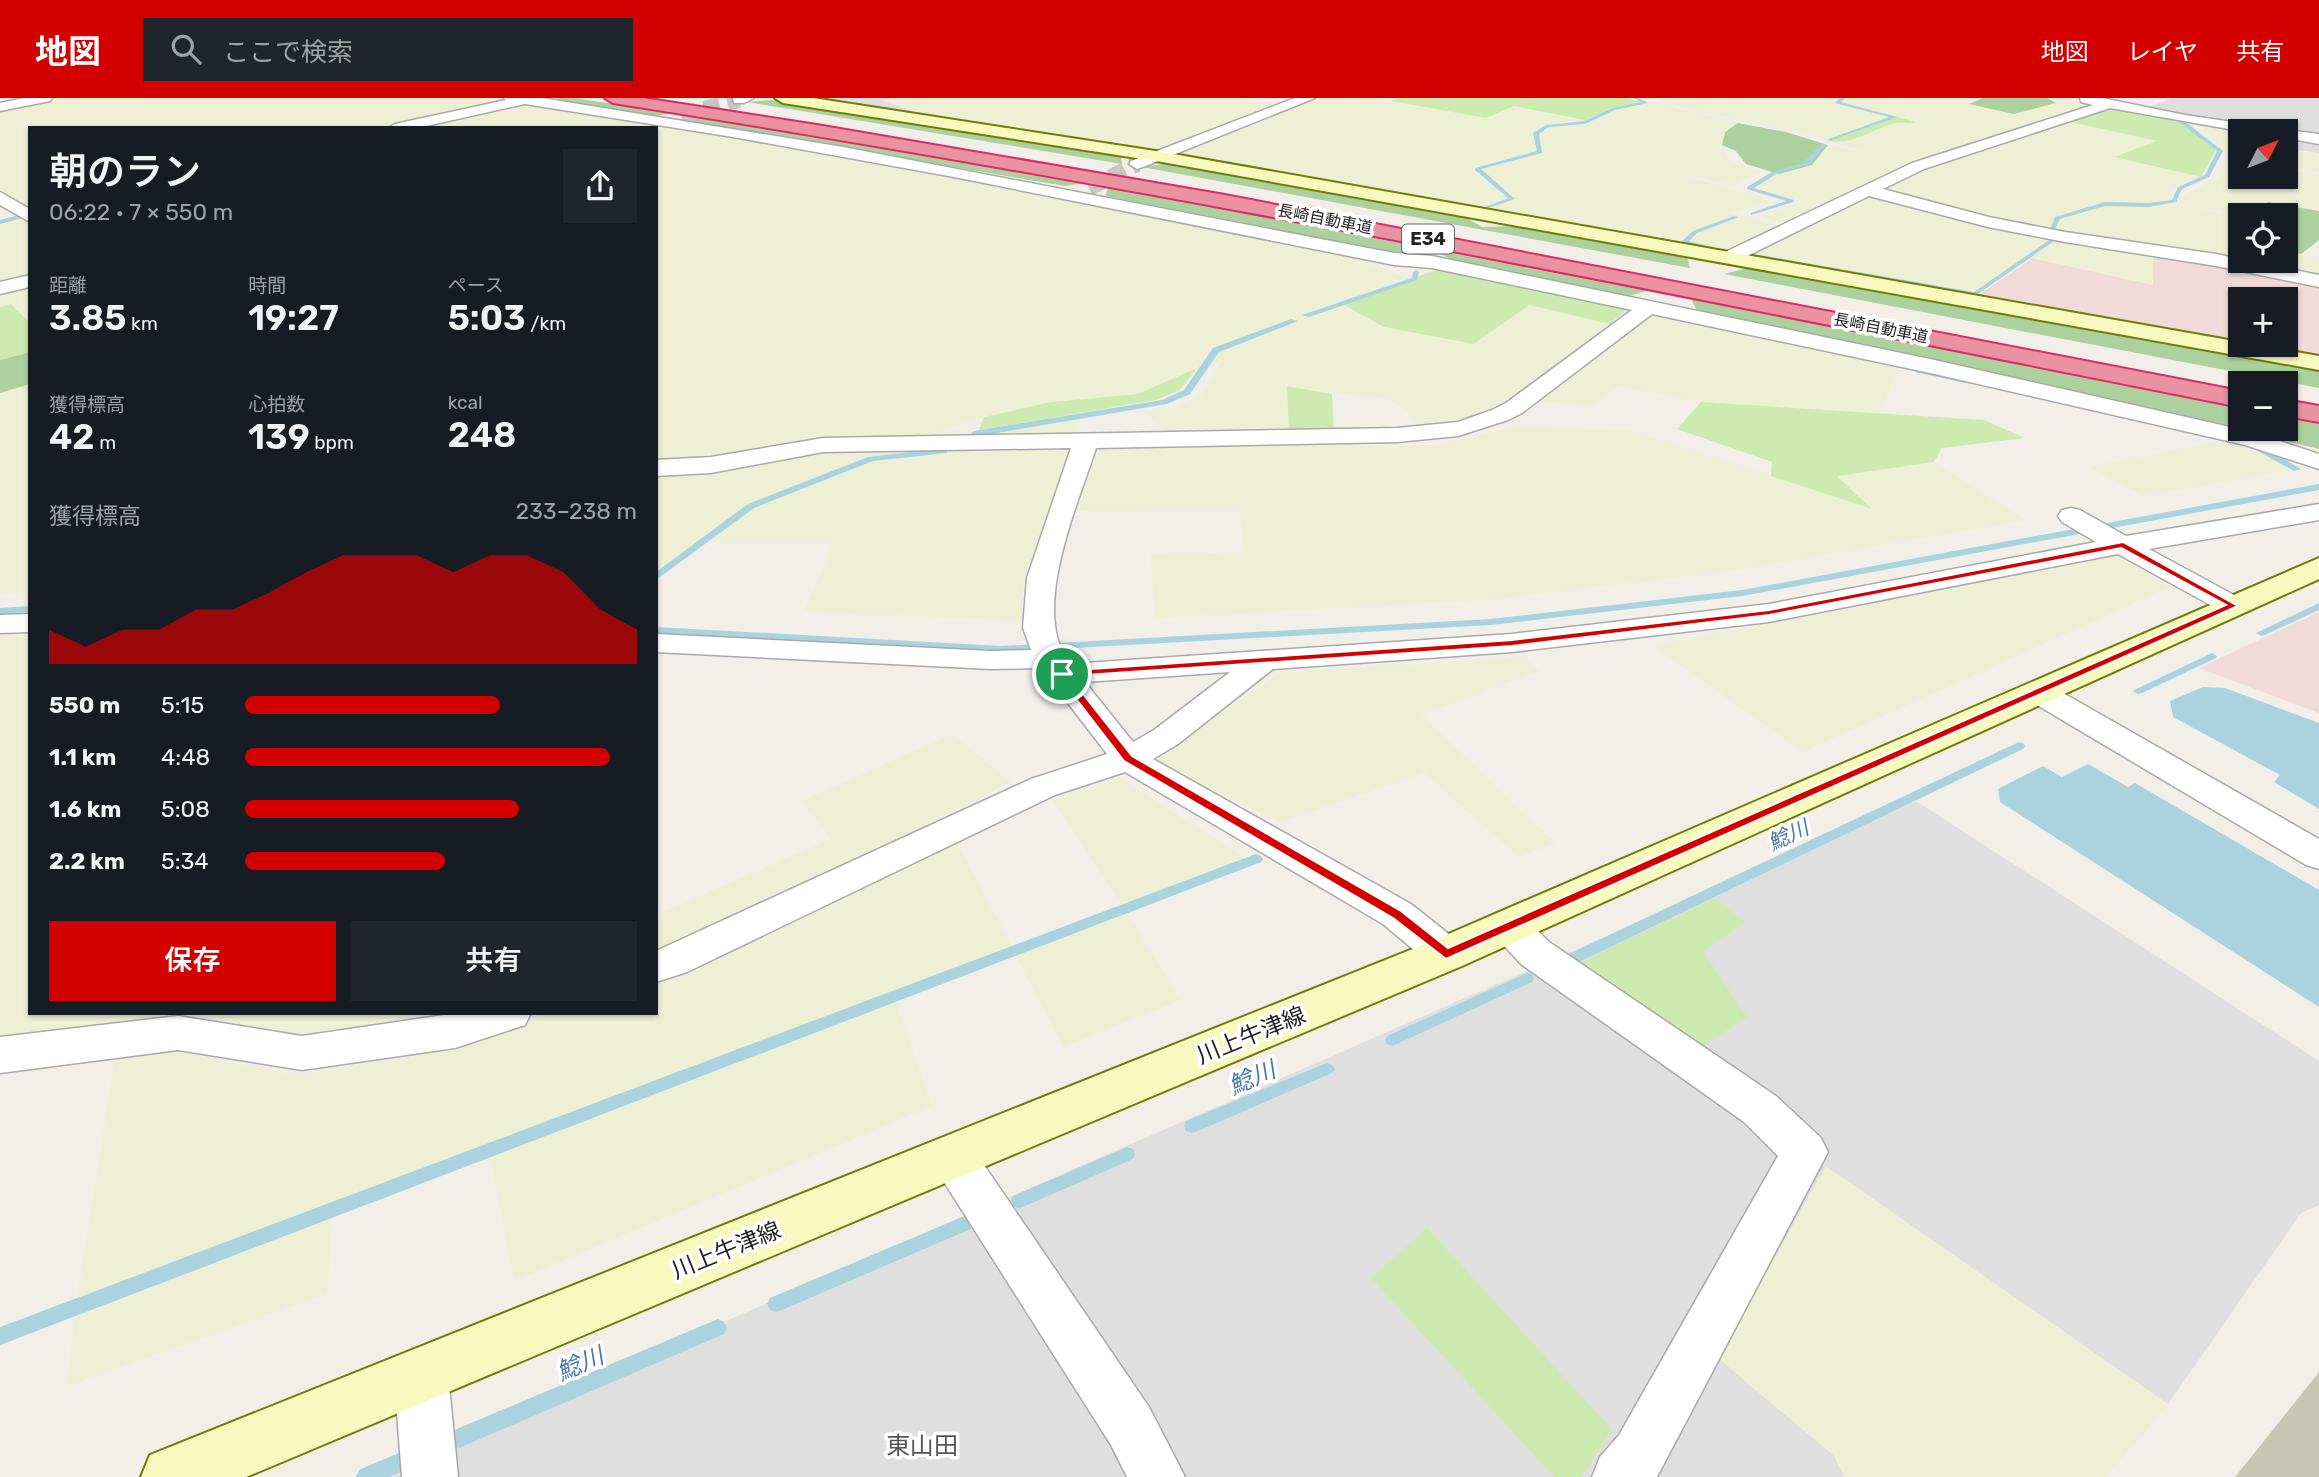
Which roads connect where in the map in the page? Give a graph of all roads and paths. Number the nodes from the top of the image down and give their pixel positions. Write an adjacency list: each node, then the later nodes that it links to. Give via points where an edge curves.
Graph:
1 (45, 98): 10 (street)
2 (613, 98): 32 (highway, 長崎自動車道 / E34, via 944,150 1292,212)
3 (783, 98): 18 (street)
4 (1308, 98): 18 (street)
5 (2083, 98): 8 (street)
6 (524, 99): 12 (street); 14 (street)
7 (2176, 103): 11 (street)
8 (2109, 104): 11 (street); 20 (street, via 1918,166)
9 (679, 106): 12 (street); 29 (highway, 長崎自動車道 / E34, via 813,118 1233,190)
10 (0, 107)
11 (2152, 112): 13 (street)
12 (663, 120): 15 (street); 27 (street, via 1083,191 1394,259 1432,262)
13 (2228, 125)
14 (404, 126)
15 (640, 126)
16 (2298, 136): 17 (street)
17 (2319, 139)
18 (1162, 157): 19 (street); 23 (street)
19 (1138, 164)
20 (1865, 190): 23 (street); 25 (street, via 1988,222)
21 (0, 197): 22 (street)
22 (28, 214)
23 (1728, 258): 28 (street)
24 (28, 281): 26 (street)
25 (2319, 281)
26 (0, 288)
27 (1649, 307): 35 (street, via 1514,408 1471,428 1397,435); 36 (street, via 2252,439)
28 (2319, 363)
29 (2228, 379)
30 (2298, 392): 31 (highway)
31 (2319, 396)
32 (2228, 397)
33 (2298, 410): 34 (highway)
34 (2319, 414)
35 (1086, 440): 37 (street, via 823,445 711,465); 46 (street, via 1041,578)
36 (2319, 462)
37 (658, 468)
38 (2319, 512): 40 (street)
39 (2071, 516): 40 (street)
40 (2123, 545): 42 (street); 47 (street, via 1769,612 1512,643)
41 (2319, 567): 42 (street, 川上牛津線)
42 (2233, 606): 48 (street, 川上牛津線)
43 (28, 622): 44 (street)
44 (0, 624)
45 (658, 643): 46 (street, via 991,660)
46 (1050, 654): 47 (street); 49 (street)
47 (1265, 660): 49 (street, via 1166,737)
48 (2038, 692): 50 (street); 51 (street, 川上牛津線)
49 (1128, 759): 52 (street, via 1397,914); 53 (street, via 1044,787)
50 (2319, 856)
51 (1509, 926): 52 (street, 川上牛津線); 61 (street, via 1535,953 1760,1109 1805,1152 1639,1455)
52 (1446, 954): 56 (street, 川上牛津線)
53 (658, 966)
54 (504, 1015): 55 (street, via 455,1031 303,1053 178,1033)
55 (0, 1055)
56 (953, 1157): 57 (street, 川上牛津線); 60 (street, via 1130,1426)
57 (421, 1375): 58 (street, 川上牛津線); 59 (street)
58 (172, 1477)
59 (430, 1477)
60 (1157, 1477)
61 (1620, 1477)

